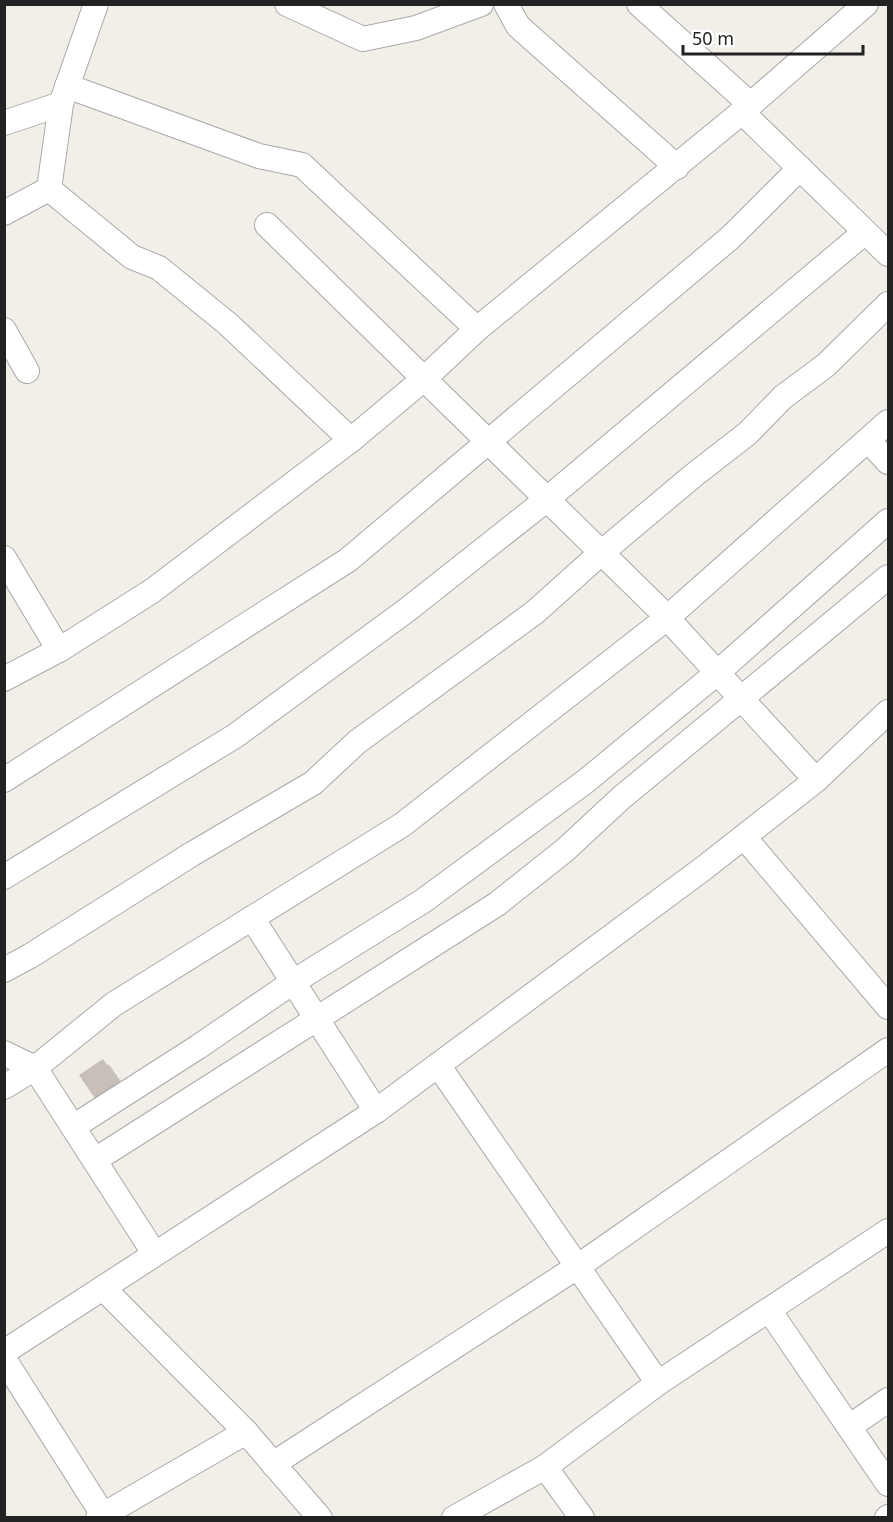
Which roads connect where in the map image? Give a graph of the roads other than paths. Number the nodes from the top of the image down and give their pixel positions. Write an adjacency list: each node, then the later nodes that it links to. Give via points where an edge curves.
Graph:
1 (96, 4): 7 (street)
2 (286, 4): 3 (street, via 363,39 416,28)
3 (481, 4)
4 (506, 4): 10 (street, via 518,26)
5 (639, 4): 8 (street)
6 (866, 4): 8 (street)
7 (64, 95): 9 (street); 12 (street); 18 (street, via 259,156 302,165)
8 (746, 109): 10 (street); 11 (street)
9 (4, 123)
10 (677, 167): 18 (street)
11 (800, 168): 15 (street); 25 (street, via 732,237)
12 (49, 189): 13 (street); 23 (street, via 132,257 159,268 228,324)
13 (4, 213)
14 (267, 225): 21 (street)
15 (865, 232): 16 (street); 27 (street)
16 (888, 254)
17 (888, 304): 29 (street, via 748,433)
18 (477, 329): 21 (street)
19 (4, 330): 20 (street)
20 (27, 371)
21 (425, 378): 23 (street); 25 (street)
22 (888, 422): 24 (street)
23 (351, 440): 33 (street, via 152,591)
24 (868, 440): 26 (street); 32 (street)
25 (488, 442): 27 (street); 38 (street, via 348,560)
26 (888, 462)
27 (546, 500): 29 (street); 41 (street, via 407,610 236,736)
28 (888, 521): 34 (street)
29 (601, 553): 32 (street); 43 (street, via 534,613 357,742 313,783)
30 (4, 558): 33 (street)
31 (888, 577): 36 (street)
32 (667, 618): 34 (street); 42 (street, via 402,825)
33 (59, 650): 35 (street)
34 (717, 673): 36 (street); 44 (street, via 586,781 423,901)
35 (4, 679)
36 (741, 700): 39 (street); 46 (street, via 497,904)
37 (888, 712): 39 (street)
38 (4, 780)
39 (816, 780): 40 (street)
40 (744, 837): 45 (street); 49 (street)
41 (4, 877)
42 (252, 918): 44 (street); 50 (street, via 114,1004)
43 (4, 970)
44 (293, 982): 46 (street); 53 (street)
45 (888, 1007)
46 (316, 1019): 52 (street); 54 (street)
47 (888, 1050): 57 (street)
48 (4, 1053): 50 (street)
49 (438, 1065): 52 (street); 57 (street)
50 (35, 1068): 51 (street); 53 (street)
51 (4, 1088)
52 (376, 1111): 56 (street)
53 (73, 1127): 54 (street)
54 (95, 1160): 56 (street)
55 (888, 1231): 59 (street)
56 (154, 1253): 58 (street)
57 (578, 1267): 62 (street); 66 (street)
58 (103, 1288): 60 (street); 65 (street)
59 (769, 1310): 62 (street); 64 (street)
60 (4, 1352)
61 (4, 1359): 69 (street)
62 (658, 1383): 67 (street)
63 (888, 1400): 64 (street)
64 (849, 1427): 68 (street)
65 (246, 1432): 66 (street); 69 (street)
66 (273, 1464): 70 (street)
67 (545, 1467): 71 (street); 72 (street)
68 (888, 1484)
69 (102, 1516)
70 (320, 1518)
71 (454, 1518)
72 (582, 1518)

